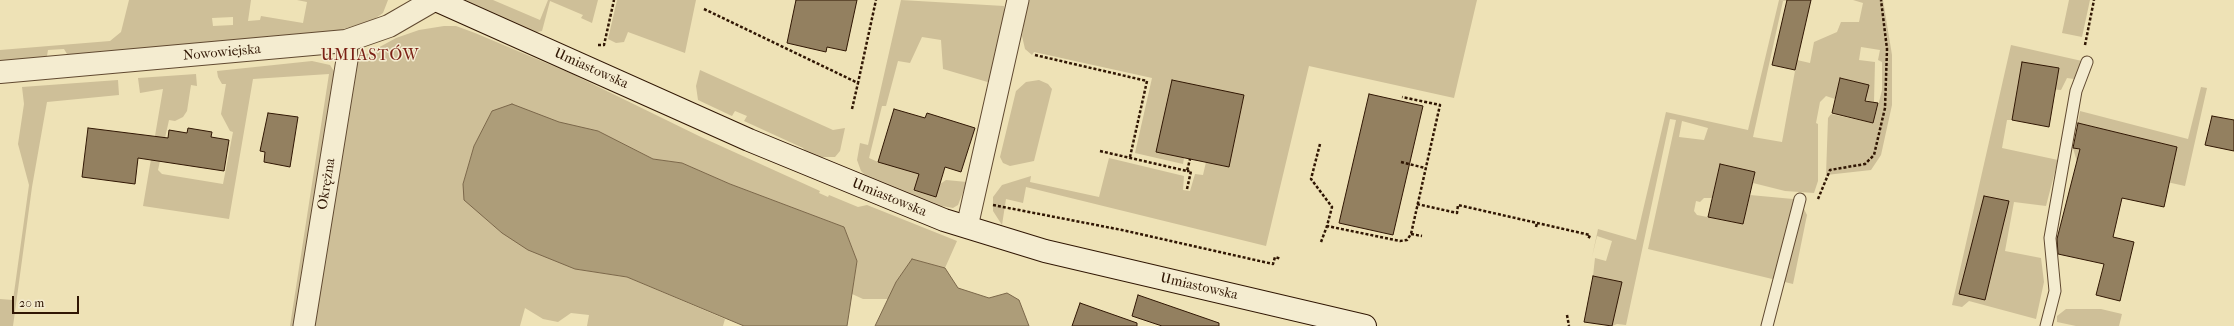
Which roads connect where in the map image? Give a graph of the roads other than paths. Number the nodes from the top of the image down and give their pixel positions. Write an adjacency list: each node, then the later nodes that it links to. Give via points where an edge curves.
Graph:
1 (435, 0): 3 (main road, Nowowiejska, via 389,26); 7 (main road, Umiastowska, via 749,140 944,220)
2 (1018, 0): 7 (street)
3 (346, 41): 5 (main road, Nowowiejska); 8 (street, Okrężna, via 347,60)
4 (2086, 62): 11 (lane, via 2076,91 2050,238 2055,291)
5 (0, 72)
6 (1800, 199): 10 (lane)
7 (967, 227): 9 (main road, Umiastowska, via 1045,251)
8 (304, 326)
9 (1365, 326)
10 (1767, 326)
11 (2046, 326)

